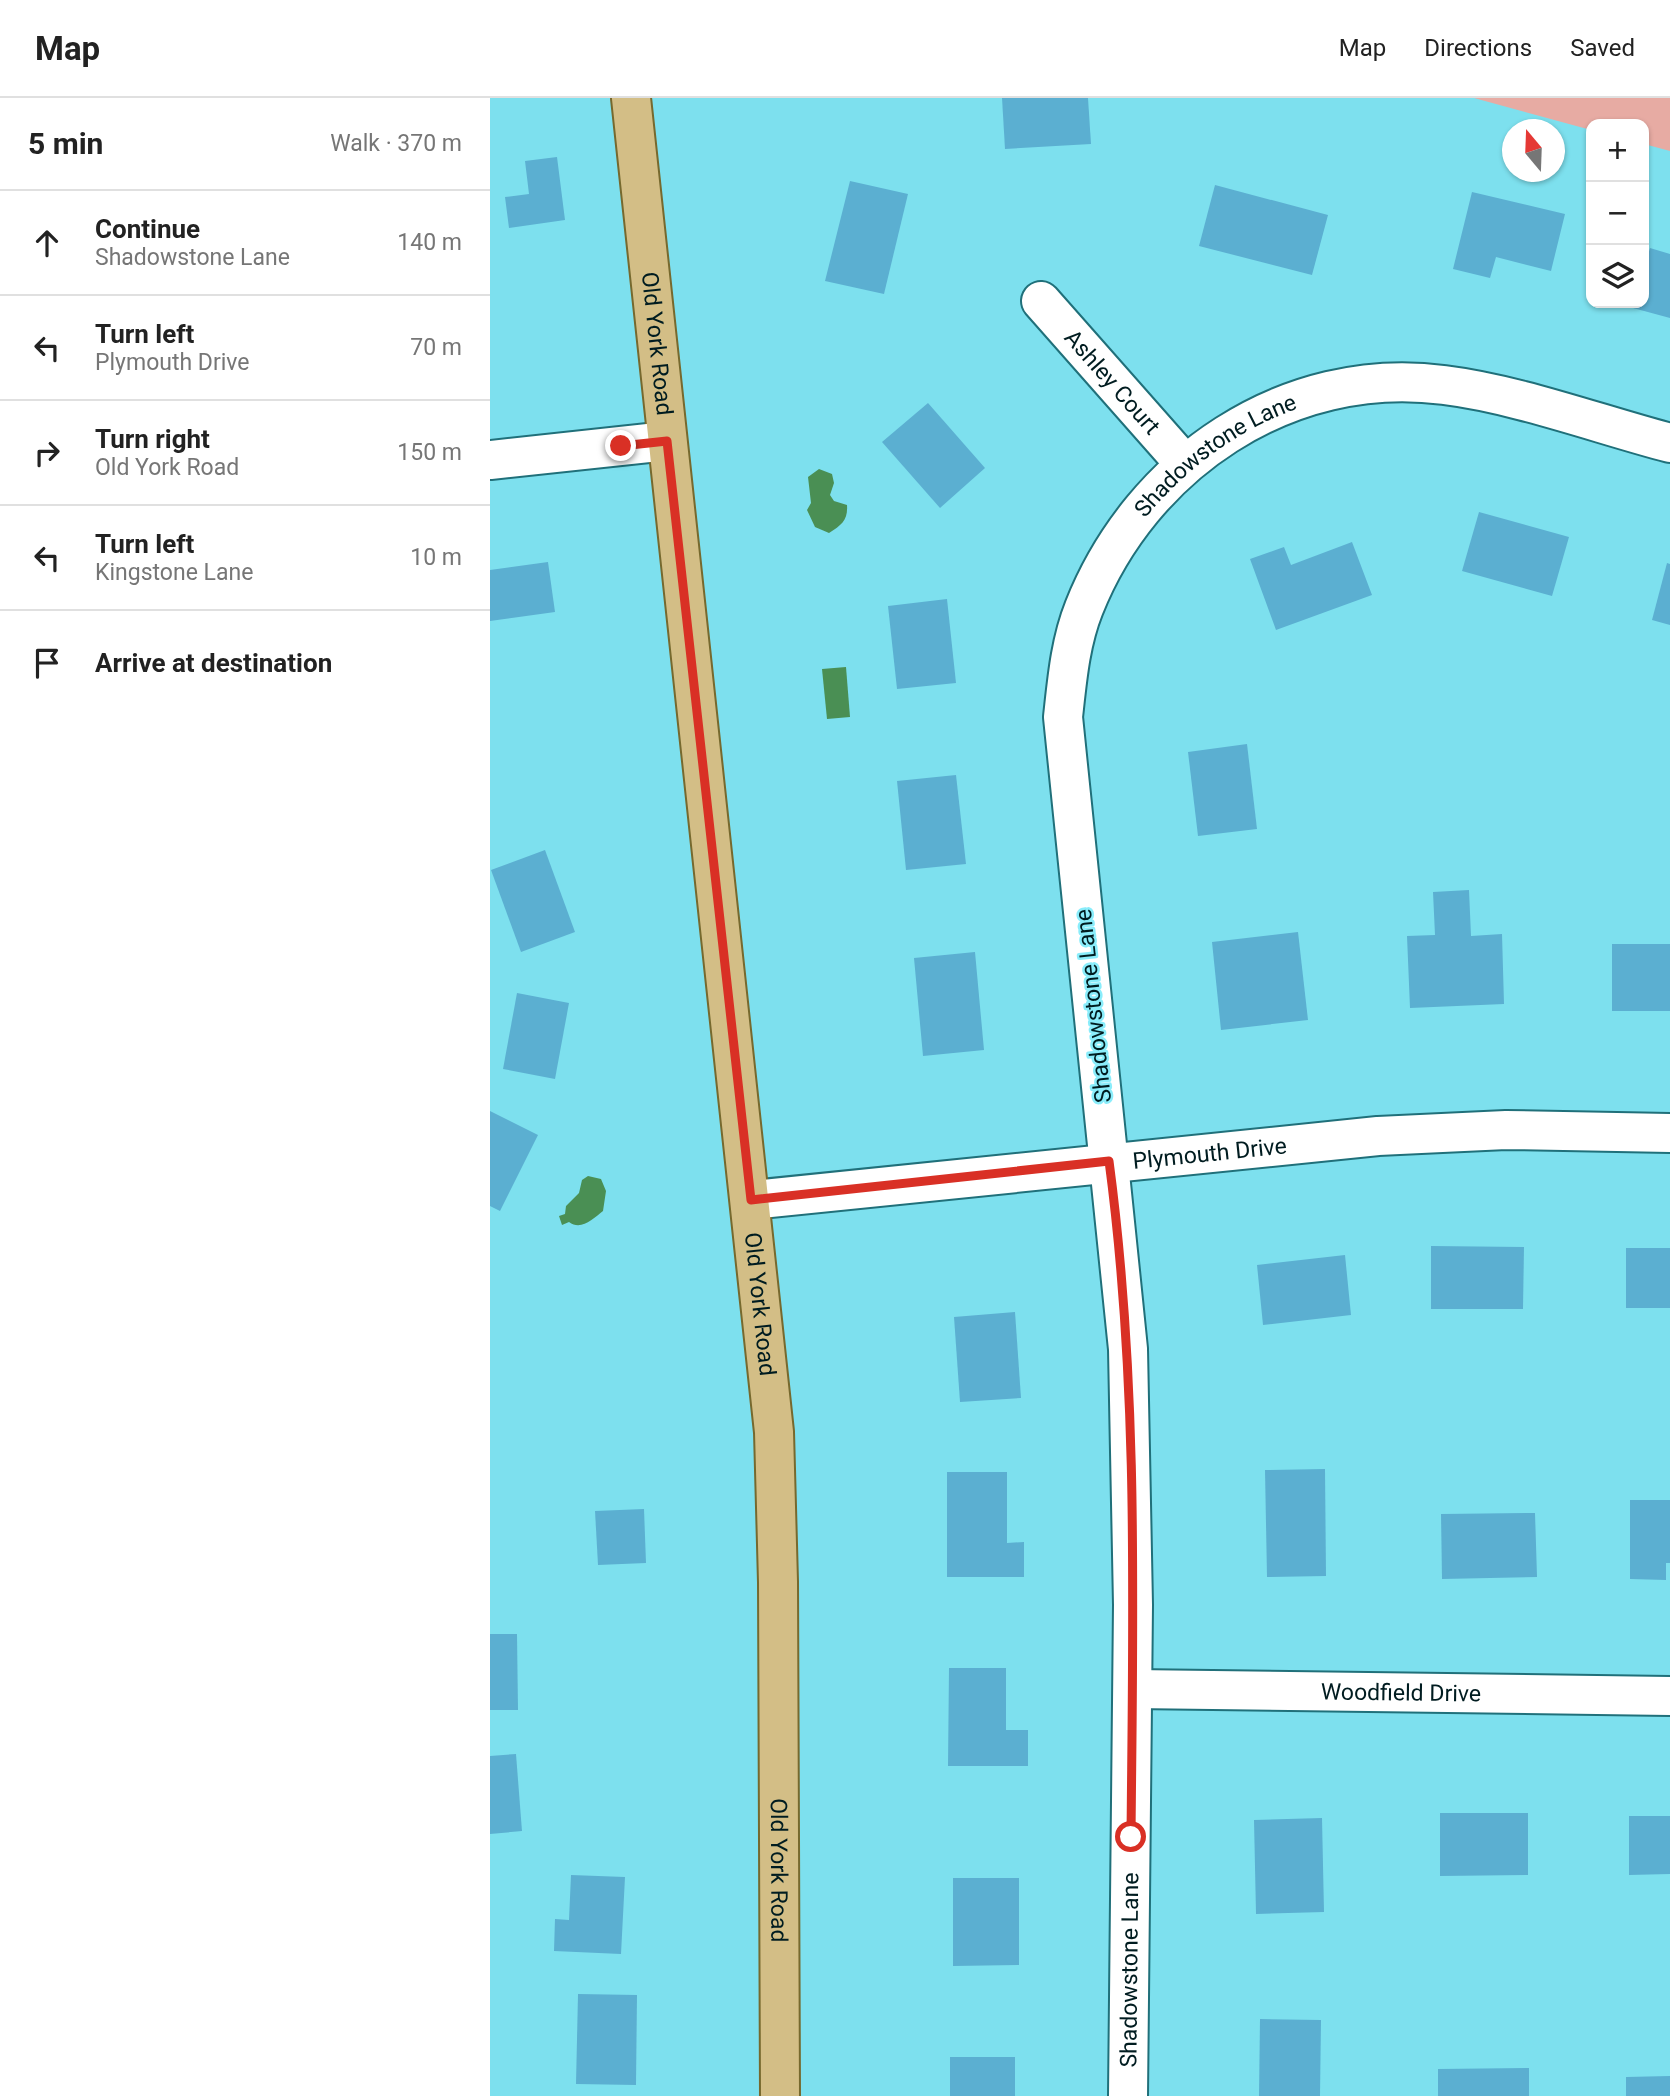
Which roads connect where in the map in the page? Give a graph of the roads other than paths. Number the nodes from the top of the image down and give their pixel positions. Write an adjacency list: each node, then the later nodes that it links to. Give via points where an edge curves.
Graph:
1 (631, 98): 3 (main road, Old York Road)
2 (1041, 301): 6 (street, Ashley Court)
3 (667, 441): 5 (street); 9 (main road, Old York Road)
4 (1670, 443): 6 (street, Shadowstone Lane, via 1444,384 1359,384 1270,410)
5 (490, 460)
6 (1184, 463): 8 (street, Shadowstone Lane, via 1113,549 1083,609 1070,658 1063,717)
7 (1670, 1133): 8 (street, Plymouth Drive, via 1506,1130 1378,1136)
8 (1109, 1161): 9 (street, Plymouth Drive); 10 (street, Shadowstone Lane, via 1128,1349)
9 (751, 1200): 12 (main road, Old York Road, via 774,1446)
10 (1133, 1689): 11 (street, Woodfield Drive); 13 (street, Shadowstone Lane)
11 (1670, 1696)
12 (780, 2096)
13 (1128, 2096)

